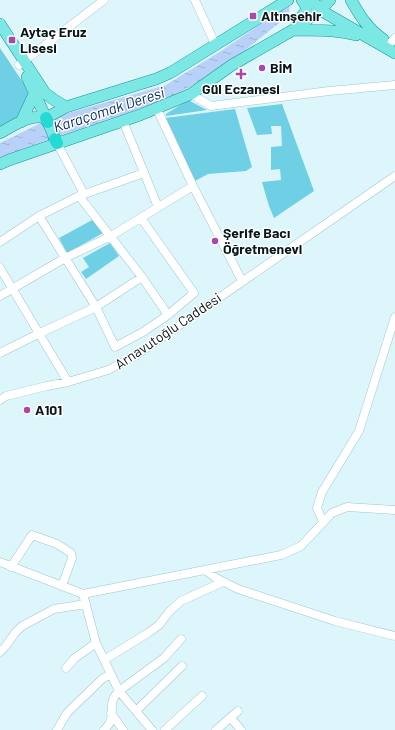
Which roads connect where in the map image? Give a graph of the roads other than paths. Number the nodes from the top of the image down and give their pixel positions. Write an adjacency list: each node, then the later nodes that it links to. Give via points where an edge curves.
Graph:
1 (104, 0): 17 (street)
2 (195, 0): 16 (street)
3 (288, 0): 16 (main road)
4 (302, 0): 14 (main road, via 306,8 304,15)
5 (312, 0): 9 (main road)
6 (330, 0): 9 (main road)
7 (351, 0): 8 (main road)
8 (357, 5): 15 (main road, via 362,19 374,32)
9 (320, 10): 11 (main road); 13 (main road)
10 (0, 24): 17 (main road)
11 (293, 30): 13 (main road, via 343,31); 14 (main road)
12 (0, 37): 17 (main road)
13 (370, 38): 15 (main road)
14 (268, 44): 20 (main road)
15 (394, 45)
16 (216, 46): 21 (main road, via 156,79)
17 (22, 63): 19 (main road); 21 (main road, via 45,93)
18 (395, 85): 20 (street, via 211,106)
19 (35, 92): 23 (main road); 25 (main road)
20 (191, 94): 22 (main road)
21 (66, 107): 23 (main road)
22 (157, 109): 24 (main road); 31 (street)
23 (47, 120): 25 (main road, via 40,116); 27 (main road)
24 (123, 120): 27 (main road); 29 (street)
25 (21, 122): 26 (main road)
26 (0, 133)
27 (56, 141): 28 (main road); 32 (street)
28 (0, 164)
29 (144, 173): 32 (street); 33 (street)
30 (395, 176): 41 (street, Arnavutoğlu Caddesi)
31 (194, 186): 33 (street); 41 (street)
32 (81, 195): 34 (street); 36 (street)
33 (158, 207): 35 (street)
34 (39, 216): 37 (street); 38 (street)
35 (141, 218): 36 (street); 45 (street, via 194,293)
36 (111, 236): 38 (street); 40 (street)
37 (0, 242)
38 (65, 258): 42 (street); 44 (street)
39 (0, 268): 42 (street)
40 (142, 277): 44 (street); 45 (street)
41 (242, 281): 49 (street, Arnavutoğlu Caddesi, via 135,356 108,370)
42 (13, 289): 43 (street); 47 (street)
43 (0, 296)
44 (96, 307): 45 (street, via 115,346); 47 (street)
45 (168, 315)
46 (395, 317): 52 (street, via 359,431 322,492 317,508)
47 (40, 333): 48 (street); 49 (street)
48 (0, 354)
49 (68, 382): 50 (street, Arnavutoğlu Caddesi, via 28,390)
50 (0, 400)
51 (395, 510): 52 (street, via 347,507 332,513)
52 (323, 522): 55 (street, via 301,546 281,555)
53 (0, 562): 54 (street)
54 (11, 567): 57 (street); 57 (street, via 32,535 58,544 71,553 72,558)
55 (205, 570): 56 (street); 58 (street)
56 (223, 582): 60 (street, via 335,621); 64 (street, via 181,601 148,634)
57 (62, 586): 58 (street)
58 (83, 594): 59 (street)
59 (86, 604): 62 (street); 63 (street, via 54,609 22,626)
60 (395, 636)
61 (181, 639): 68 (street, via 164,658)
62 (96, 643): 64 (street); 66 (street)
63 (0, 652)
64 (104, 660): 67 (street)
65 (182, 666): 70 (street)
66 (66, 668)
67 (111, 674): 68 (street); 74 (street, via 102,679 67,713)
68 (119, 691): 70 (street); 72 (street, via 114,696)
69 (202, 696): 78 (street)
70 (136, 711): 77 (street)
71 (238, 711): 73 (street)
72 (111, 713): 75 (street, via 111,721); 76 (street)
73 (231, 718): 79 (street); 80 (street)
74 (57, 730)
75 (104, 730)
76 (123, 730)
77 (152, 730)
78 (165, 730)
79 (216, 730)
80 (241, 730)

